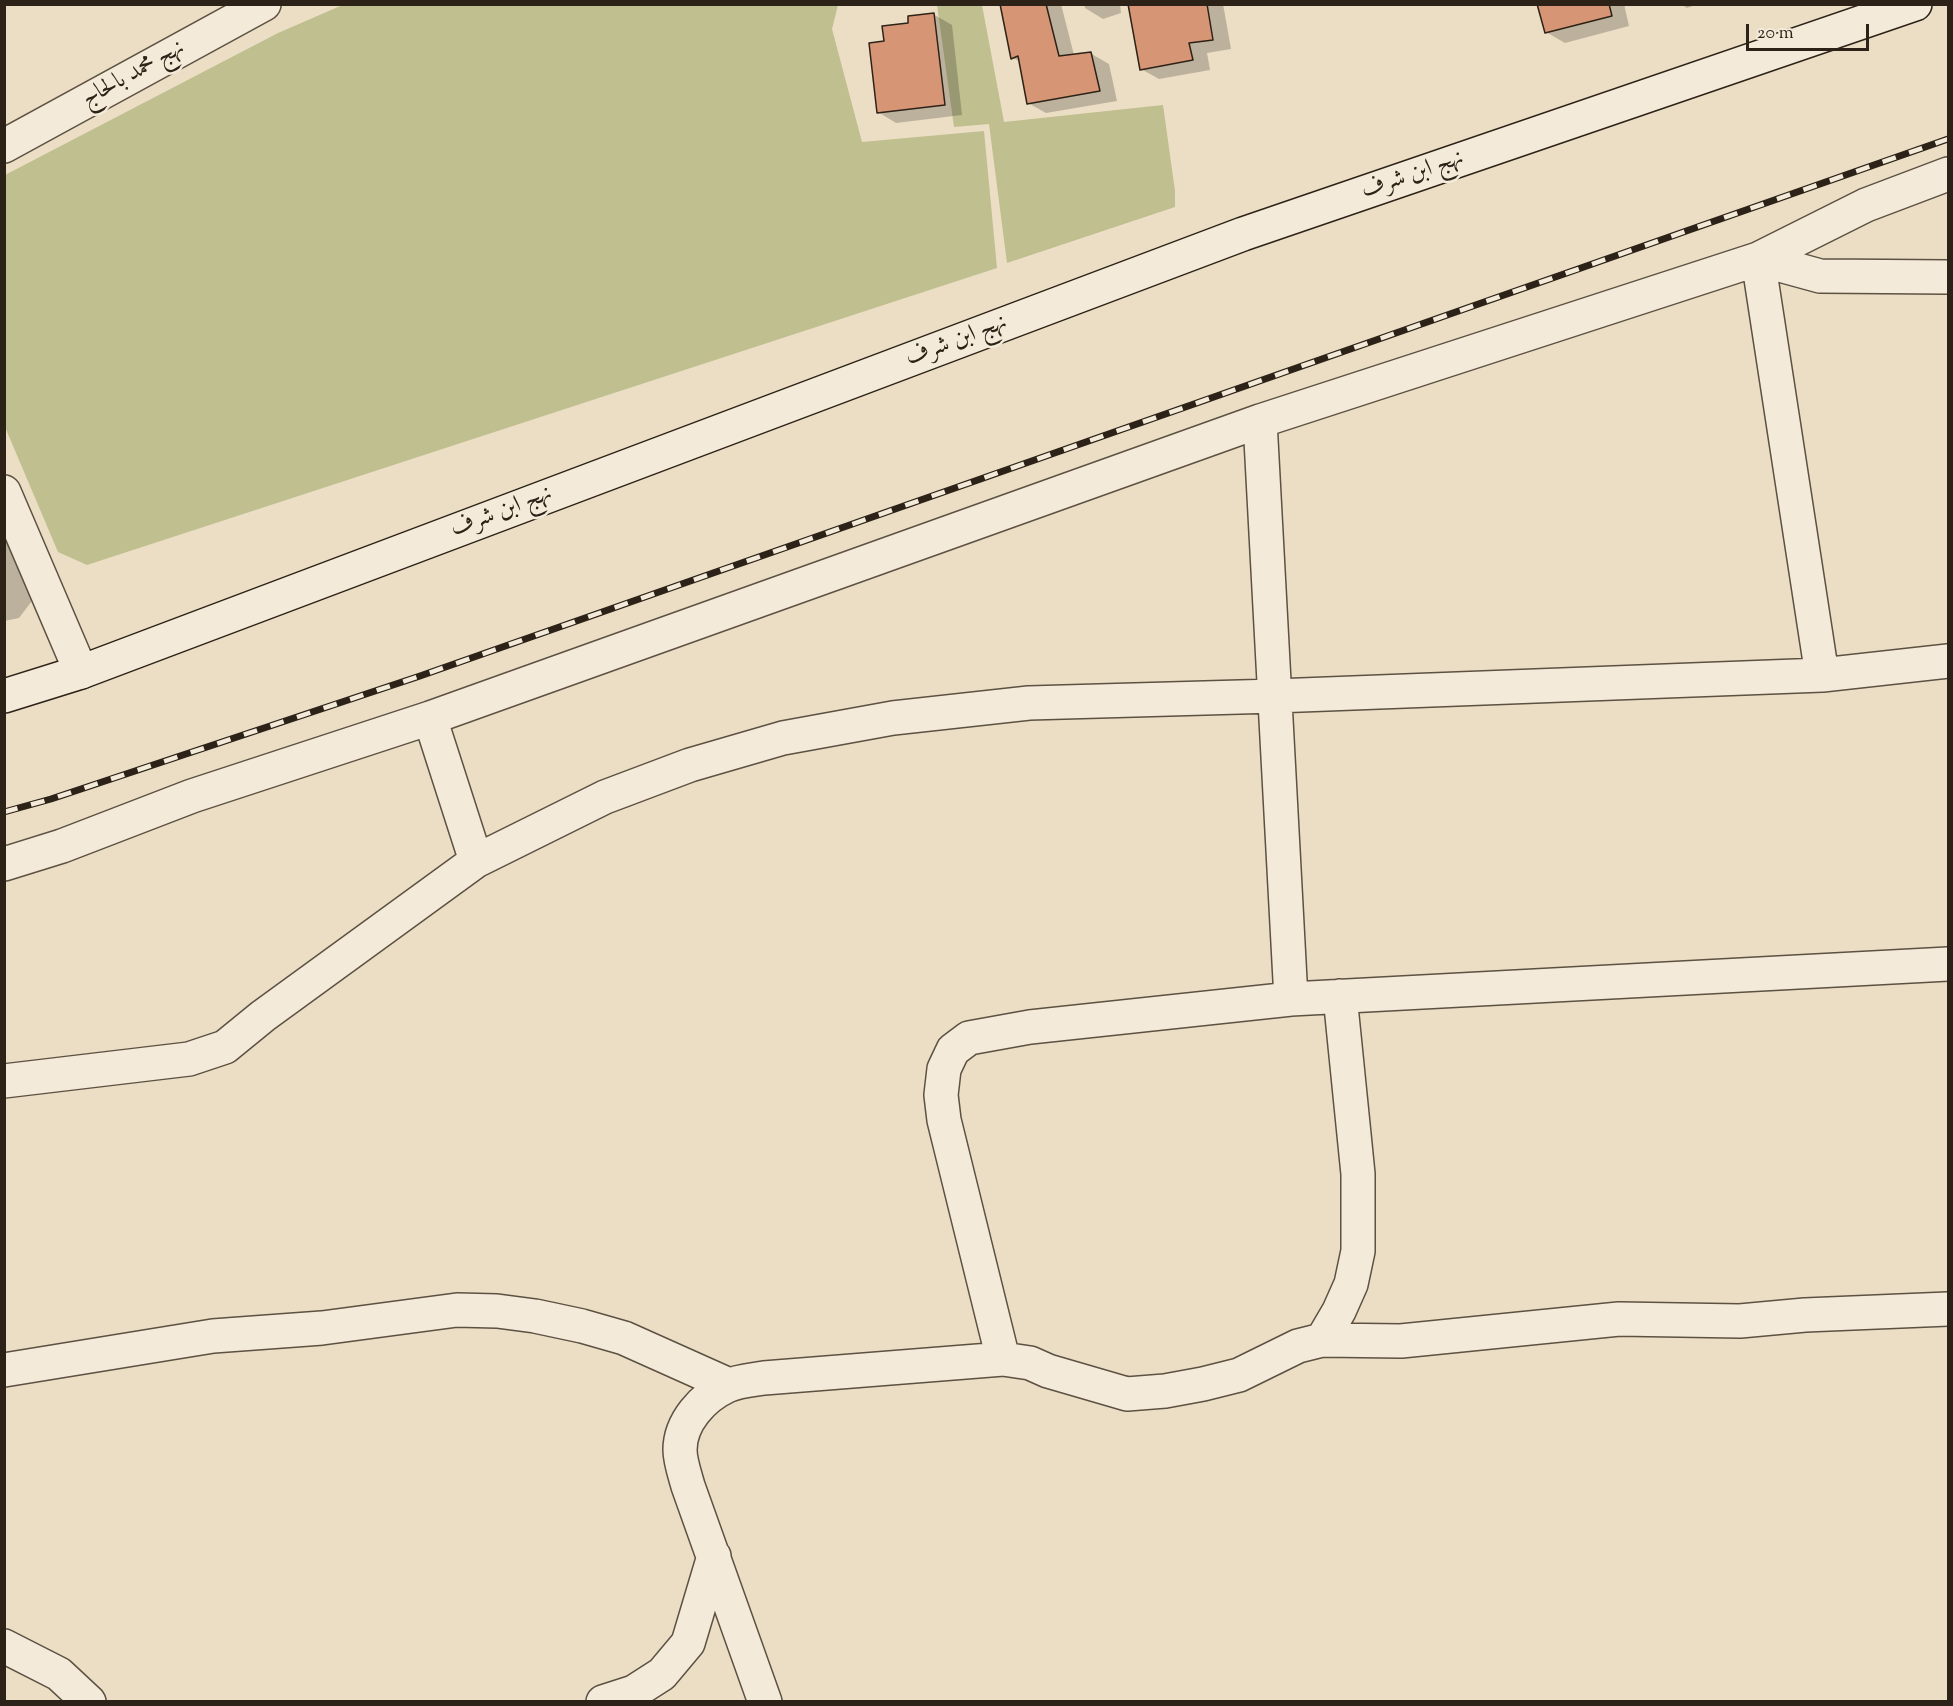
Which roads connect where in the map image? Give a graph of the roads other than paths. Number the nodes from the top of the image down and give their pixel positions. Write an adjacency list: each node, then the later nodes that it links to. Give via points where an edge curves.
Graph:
1 (1915, 4): 10 (street, نهج ابن شرف, via 1244,234)
2 (262, 5): 3 (street, نهج محمد بالحاج)
3 (4, 146)
4 (1948, 174): 5 (street, via 1866,205)
5 (1758, 259): 6 (street, via 1820,276); 7 (street); 11 (street)
6 (1948, 277)
7 (1260, 421): 13 (street); 14 (street)
8 (4, 492): 10 (street)
9 (1948, 662): 11 (street)
10 (81, 672): 12 (street, نهج ابن شرف)
11 (1822, 675): 13 (street)
12 (4, 696)
13 (1275, 696): 15 (street, via 1029,703 893,718 783,738 690,765 604,797); 19 (street)
14 (430, 718): 15 (street); 16 (street, via 192,796)
15 (476, 861): 20 (street, via 225,1047 189,1059)
16 (4, 864)
17 (1948, 964): 18 (street)
18 (1340, 996): 19 (street); 22 (street, via 1358,1174 1358,1251 1351,1284)
19 (1291, 999): 23 (street, via 1030,1027 969,1038 953,1050 944,1069 941,1095 945,1120)
20 (4, 1081)
21 (1948, 1309): 22 (street, via 1740,1321 1618,1319 1401,1341)
22 (1322, 1340): 23 (street, via 1298,1346 1230,1377 1165,1391 1126,1394 1030,1363)
23 (1004, 1359): 25 (street, via 764,1378)
24 (4, 1370): 25 (street, via 213,1336 322,1328 457,1310 497,1311 582,1326 624,1338)
25 (729, 1385): 26 (street, via 699,1406 686,1425 680,1450 688,1486)
26 (714, 1556): 29 (street, via 688,1643 662,1674 634,1692); 30 (street)
27 (4, 1646): 28 (street, via 59,1674)
28 (89, 1701)
29 (603, 1701)
30 (765, 1701)

